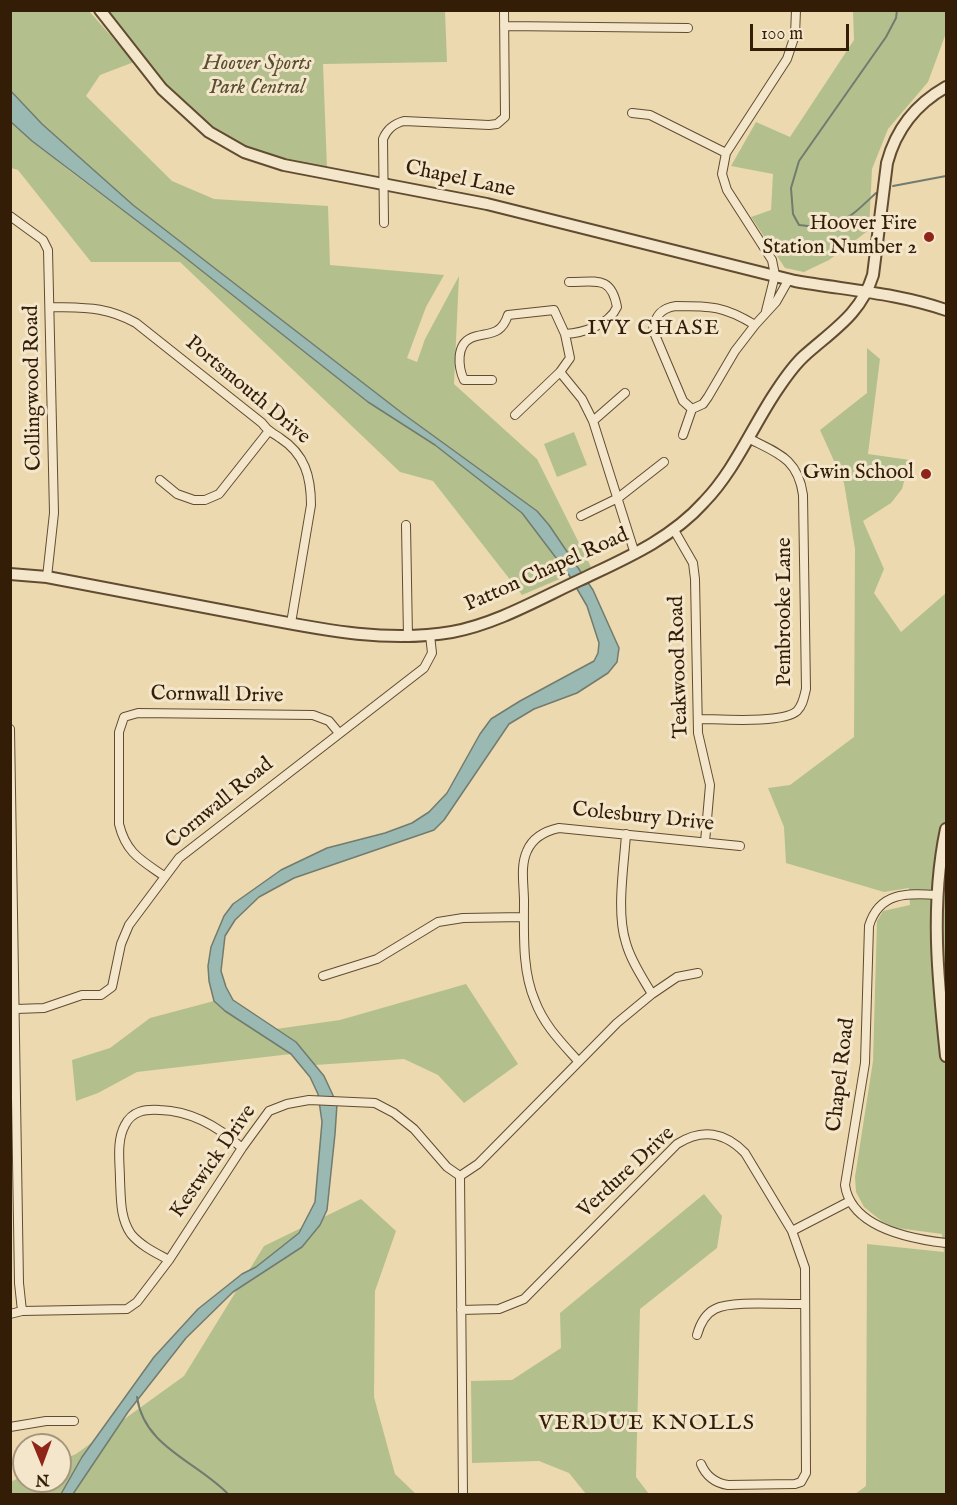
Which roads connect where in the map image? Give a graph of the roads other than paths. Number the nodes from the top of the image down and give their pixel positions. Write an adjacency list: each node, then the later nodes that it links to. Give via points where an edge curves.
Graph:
1 (100, 10): 9 (street, Chapel Lane, via 162,89 227,144 284,165)
2 (504, 10): 4 (street)
3 (796, 10): 8 (street, via 795,35 788,59)
4 (504, 26): 5 (street); 9 (street, via 506,110 502,122 396,123 383,139)
5 (688, 28)
6 (946, 87): 15 (street, via 909,117 890,151)
7 (632, 113): 8 (street, via 650,115)
8 (726, 153): 12 (street, via 722,174 727,190 772,260)
9 (384, 184): 11 (street); 12 (street, Chapel Lane, via 487,204)
10 (10, 216): 16 (street, Collingwood Road, via 43,240 48,250)
11 (384, 223)
12 (775, 275): 13 (street, Chapel Lane); 18 (street)
13 (789, 279): 15 (street, Chapel Lane); 18 (street)
14 (569, 282): 20 (street, via 607,284 617,307 589,329)
15 (868, 292): 17 (street); 29 (street, Patton Chapel Road, via 837,330 795,365)
16 (51, 307): 27 (street, Portsmouth Drive, via 117,312 262,423); 38 (street, Collingwood Road, via 54,513)
17 (946, 310)
18 (766, 311): 19 (street)
19 (755, 325): 24 (street, via 708,398); 24 (street, via 720,308 676,306 660,313 654,323 656,339 683,401)
20 (565, 334): 21 (street, via 570,358); 22 (street, via 554,310 508,315 497,331 470,338 459,354 464,380)
21 (560, 372): 25 (street); 26 (street, via 582,399)
22 (492, 380)
23 (625, 393): 26 (street)
24 (692, 409): 28 (street)
25 (515, 415)
26 (593, 421): 32 (street)
27 (268, 432): 31 (street, via 219,494 194,500 177,494); 39 (street, Portsmouth Drive, via 296,451 306,466 311,485)
28 (684, 435)
29 (748, 438): 35 (street, Patton Chapel Road, via 714,491); 42 (street, Pembrooke Lane, via 790,462 801,480 806,689 800,706 786,717)
30 (664, 462): 32 (street)
31 (160, 480)
32 (618, 498): 33 (street); 36 (street)
33 (581, 516)
34 (406, 525): 41 (street)
35 (674, 530): 36 (street, Patton Chapel Road); 42 (street, Teakwood Road, via 693,563)
36 (634, 554): 40 (street, Patton Chapel Road, via 480,625)
37 (10, 574): 38 (street, Patton Chapel Road)
38 (47, 577): 39 (street, Patton Chapel Road)
39 (291, 623): 41 (street, Patton Chapel Road, via 371,636)
40 (430, 634): 41 (street, Patton Chapel Road); 44 (street, Cornwall Road, via 432,653 424,668)
41 (408, 637)
42 (698, 719): 47 (street, Teakwood Road, via 699,744 710,785)
43 (10, 729): 52 (street)
44 (339, 733): 49 (street, Cornwall Road, via 195,844); 49 (street, Cornwall Drive, via 329,721 314,715 138,713 123,717 119,732 122,837 133,854)
45 (946, 829): 50 (street)
46 (626, 834): 47 (street, Colesbury Drive); 51 (street, Colesbury Drive, via 559,828 541,834 529,846 524,859); 55 (street, via 623,933 632,960)
47 (705, 842): 48 (street, Colesbury Drive)
48 (740, 846)
49 (164, 876): 56 (street, Cornwall Road, via 129,925 112,987 101,995 82,995 44,1008)
50 (937, 895): 57 (street, via 936,952); 63 (street, Chapel Road, via 914,894 885,900 869,926 865,1063 846,1175)
51 (523, 917): 54 (street, via 438,922 377,959); 58 (street, Colesbury Drive, via 527,974 534,1001 548,1028)
52 (13, 970): 56 (street)
53 (698, 973): 55 (street, via 677,977)
54 (323, 976)
55 (652, 994): 58 (street)
56 (16, 1009): 59 (street)
57 (946, 1056)
58 (578, 1061): 61 (street, via 478,1164)
59 (14, 1076): 62 (street)
60 (242, 1148): 61 (street, Kestwick Drive, via 269,1111 287,1104 309,1100 375,1103 414,1129); 66 (street, Kestwick Drive); 66 (street, via 209,1124 180,1112 147,1110 134,1114 125,1124 119,1154 121,1209 140,1243)
61 (460, 1176): 68 (street)
62 (14, 1178): 69 (street)
63 (850, 1201): 64 (street); 65 (street, via 872,1221 898,1235)
64 (792, 1231): 67 (street, Verdure Drive, via 804,1268); 68 (street, Verdure Drive, via 746,1153 718,1134 701,1133 677,1144 524,1299 499,1309)
65 (946, 1243)
66 (169, 1260): 69 (street, Kestwick Drive, via 138,1302 127,1309)
67 (804, 1304): 71 (street, via 723,1306 708,1315); 74 (street, Verdure Drive, via 806,1473 801,1482 722,1484 708,1476)
68 (461, 1310): 75 (street)
69 (22, 1311): 70 (street, Kestwick Drive)
70 (10, 1314)
71 (697, 1335)
72 (74, 1421): 73 (street)
73 (10, 1427)
74 (701, 1464)
75 (463, 1494)

